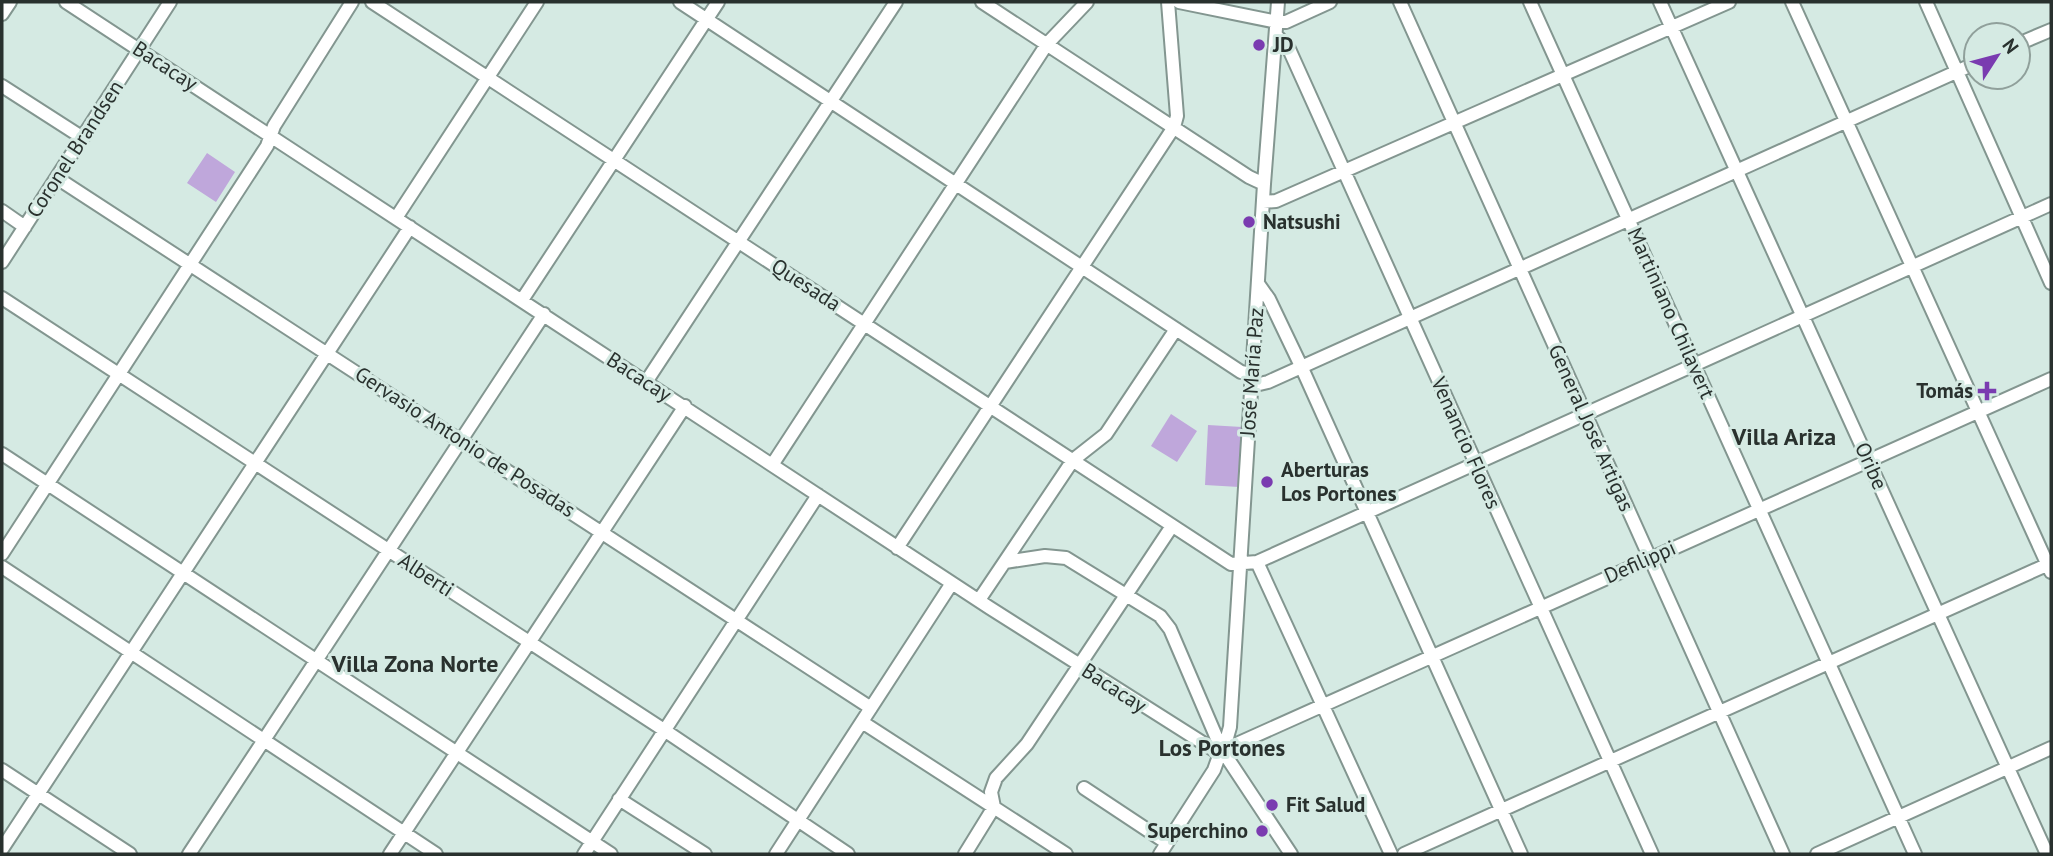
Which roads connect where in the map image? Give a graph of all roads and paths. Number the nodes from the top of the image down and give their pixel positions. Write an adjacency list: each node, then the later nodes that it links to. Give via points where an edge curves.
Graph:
1 (10, 2): 22 (street)
2 (66, 2): 29 (street, Bacacay)
3 (170, 2): 29 (street, Coronel Brandsen)
4 (352, 2): 39 (street)
5 (372, 2): 33 (street, Quesada)
6 (537, 2): 33 (street)
7 (680, 2): 23 (street)
8 (718, 2): 23 (street)
9 (896, 2): 35 (street)
10 (982, 2): 28 (street)
11 (1087, 2): 28 (street)
12 (1168, 2): 38 (street, via 1177,116)
13 (1179, 2): 25 (street)
14 (1278, 2): 25 (street, José María Paz)
15 (1330, 2): 25 (street)
16 (1400, 2): 37 (street, General José Artigas)
17 (1530, 2): 32 (street, Martiniano Chilavert)
18 (1660, 2): 24 (street, Oribe)
19 (1729, 2): 24 (street)
20 (1792, 2): 36 (street)
21 (1926, 2): 31 (street)
22 (2, 14)
23 (706, 19): 35 (street); 41 (street)
24 (1672, 28): 32 (street); 42 (street, Oribe)
25 (1277, 29): 43 (street, Venancio Flores); 46 (street, José María Paz)
26 (2051, 30): 27 (street)
27 (2032, 38)
28 (1047, 44): 38 (street); 45 (street)
29 (139, 49): 39 (street, Bacacay); 40 (street, Coronel Brandsen)
30 (1962, 69): 31 (street)
31 (1956, 72): 36 (street); 50 (street)
32 (1563, 75): 37 (street); 52 (street, Martiniano Chilavert)
33 (488, 77): 41 (street, Quesada); 51 (street)
34 (2, 86): 40 (street)
35 (831, 102): 45 (street); 55 (street)
36 (1847, 121): 42 (street); 60 (street)
37 (1454, 122): 43 (street); 59 (street, General José Artigas)
38 (1174, 127): 46 (street); 58 (street)
39 (270, 135): 51 (street, Bacacay); 57 (street)
40 (83, 138): 44 (street, Coronel Brandsen)
41 (613, 160): 55 (street, Quesada); 64 (street)
42 (1737, 171): 52 (street); 66 (street, Oribe)
43 (1344, 172): 47 (street, via 1276,201); 67 (street, Venancio Flores)
44 (57, 178): 53 (street, Coronel Brandsen); 57 (street, Gervasio Antonio de Posadas)
45 (956, 184): 58 (street); 68 (street)
46 (1264, 184): 47 (street, José María Paz)
47 (1263, 202): 62 (street, José María Paz)
48 (2051, 204): 50 (street)
49 (2, 211): 53 (street)
50 (2021, 217): 60 (street); 61 (street)
51 (396, 218): 54 (street, Bacacay)
52 (1629, 220): 59 (street); 71 (street, Martiniano Chilavert)
53 (25, 227): 56 (street, Coronel Brandsen)
54 (410, 227): 64 (street, Bacacay); 70 (street)
55 (738, 240): 68 (street, Quesada); 76 (street)
56 (2, 262)
57 (190, 262): 70 (street, Gervasio Antonio de Posadas); 73 (street)
58 (1083, 265): 69 (street); 78 (street)
59 (1520, 268): 67 (street); 80 (street, General José Artigas)
60 (1912, 268): 66 (street); 79 (street)
61 (2051, 283)
62 (1259, 285): 72 (street); 75 (street, José María Paz)
63 (2, 298): 73 (street, Alberti)
64 (522, 300): 65 (street, Bacacay)
65 (544, 314): 76 (street, Bacacay); 81 (street)
66 (1803, 316): 71 (street); 85 (street, Oribe)
67 (1410, 317): 72 (street); 86 (street, Venancio Flores)
68 (866, 324): 78 (street, Quesada); 87 (street)
69 (1176, 329): 75 (street); 83 (street, via 1110,430)
70 (327, 351): 81 (street, Gervasio Antonio de Posadas); 84 (street)
71 (1693, 365): 80 (street); 90 (street, Martiniano Chilavert)
72 (1301, 366): 75 (street, via 1261,385); 91 (street)
73 (118, 373): 84 (street, Alberti); 88 (street)
74 (2051, 379): 79 (street, Defilippi)
75 (1252, 380): 100 (street, José María Paz)
76 (646, 382): 77 (street, Bacacay)
77 (685, 406): 87 (street, Bacacay); 93 (street)
78 (991, 406): 83 (street, Quesada); 94 (street)
79 (1979, 412): 85 (street, Defilippi); 102 (street)
80 (1584, 414): 86 (street); 97 (street, General José Artigas)
81 (460, 439): 93 (street, Gervasio Antonio de Posadas); 95 (street)
82 (2, 454): 88 (street)
83 (1073, 460): 92 (street, Quesada); 98 (street)
84 (254, 461): 95 (street, Alberti); 103 (street)
85 (1869, 462): 90 (street, Defilippi); 108 (street, Oribe)
86 (1475, 463): 91 (street); 107 (street, Venancio Flores)
87 (772, 465): 89 (street, Bacacay)
88 (47, 484): 96 (street); 103 (street)
89 (818, 495): 94 (street, Bacacay); 109 (street)
90 (1760, 510): 97 (street, Defilippi); 114 (street, Martiniano Chilavert)
91 (1368, 512): 99 (street); 112 (street)
92 (1172, 526): 100 (street, Quesada, via 1226,562); 105 (street)
93 (602, 532): 109 (street, Gervasio Antonio de Posadas); 110 (street)
94 (897, 548): 104 (street, Bacacay)
95 (387, 550): 110 (street, Alberti); 113 (street)
96 (2, 554)
97 (1651, 558): 107 (street, Defilippi); 118 (street, General José Artigas)
98 (1004, 562): 105 (street, via 1066,558); 106 (street)
99 (1257, 562): 100 (street); 116 (street)
100 (1240, 564): 123 (street, José María Paz, via 1230,727)
101 (2, 567): 111 (street)
102 (2050, 567): 108 (street)
103 (181, 572): 111 (street); 113 (street)
104 (952, 583): 106 (street, Bacacay); 117 (street)
105 (1126, 594): 115 (street); 123 (street, via 1165,621)
106 (979, 600): 115 (street, Bacacay)
107 (1540, 607): 112 (street, Defilippi); 125 (street, Venancio Flores)
108 (1938, 615): 114 (street); 126 (street, Oribe)
109 (737, 619): 117 (street, Gervasio Antonio de Posadas); 120 (street)
110 (530, 643): 120 (street, Alberti); 124 (street)
111 (130, 652): 121 (street); 129 (street)
112 (1433, 657): 116 (street, Defilippi); 132 (street)
113 (314, 660): 121 (street); 124 (street)
114 (1828, 664): 118 (street); 133 (street, Martiniano Chilavert)
115 (1080, 666): 123 (street, Bacacay); 131 (street, via 1027,744 996,778 991,793)
116 (1324, 706): 123 (street, Defilippi); 151 (street)
117 (871, 708): 119 (street)
118 (1720, 713): 125 (street); 155 (street, General José Artigas)
119 (862, 722): 131 (street); 134 (street)
120 (664, 730): 130 (street); 134 (street, Alberti)
121 (263, 739): 135 (street); 140 (street)
122 (2051, 748): 126 (street)
123 (1222, 749): 138 (street, José María Paz, via 1214,770); 150 (street)
124 (456, 754): 135 (street); 136 (street)
125 (1610, 762): 132 (street); 154 (street, Venancio Flores)
126 (2008, 768): 133 (street); 158 (street, Oribe)
127 (2, 770): 129 (street)
128 (1084, 788): 138 (street)
129 (38, 793): 137 (street); 139 (street)
130 (619, 799): 136 (street); 145 (street)
131 (994, 807): 148 (street); 149 (street)
132 (1501, 811): 152 (street); 153 (street)
133 (1898, 817): 156 (street); 157 (street, Martiniano Chilavert)
134 (799, 819): 146 (street); 147 (street, Alberti)
135 (404, 833): 141 (street); 142 (street)
136 (592, 842): 143 (street); 144 (street)
137 (2, 849)
138 (1163, 849)
139 (130, 854)
140 (189, 854)
141 (390, 854)
142 (436, 854)
143 (584, 854)
144 (611, 854)
145 (705, 854)
146 (776, 854)
147 (848, 854)
148 (965, 854)
149 (1066, 854)
150 (1291, 854)
151 (1391, 854)
152 (1404, 854)
153 (1521, 854)
154 (1652, 854)
155 (1783, 854)
156 (1817, 854)
157 (1915, 854)
158 (2047, 854)

